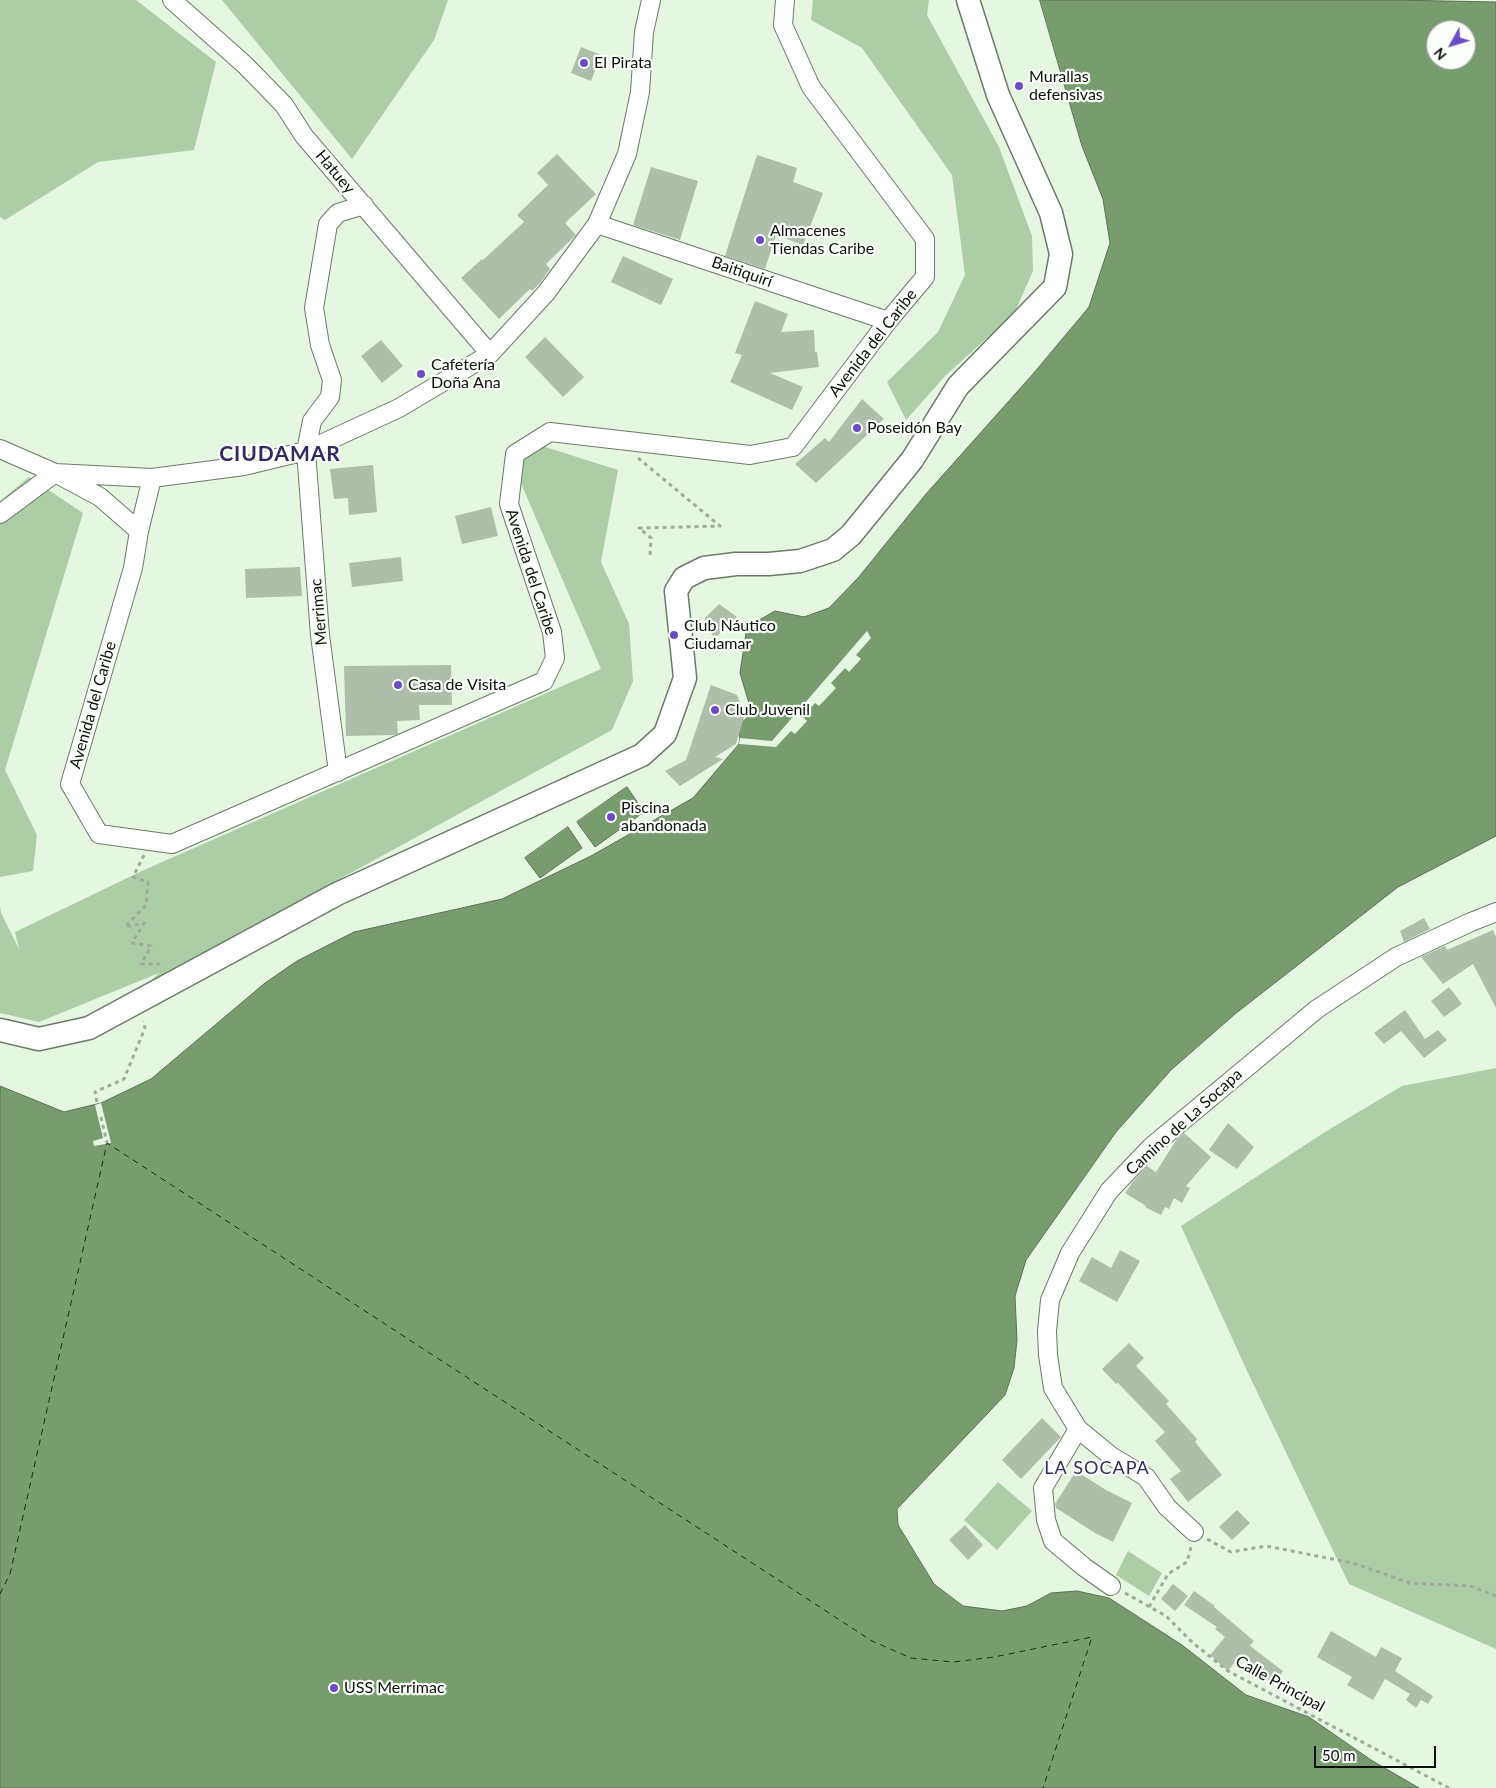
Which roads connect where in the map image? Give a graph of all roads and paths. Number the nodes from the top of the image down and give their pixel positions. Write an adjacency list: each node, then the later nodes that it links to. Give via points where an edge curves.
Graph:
1 (172, 0): 5 (street, Hatuey, via 284,105 304,136)
2 (651, 0): 6 (street, via 644,32 640,92 627,154)
3 (785, 0): 7 (street, Avenida del Caribe, via 783,25 811,88 926,239 925,276)
4 (968, 0): 22 (main road, via 998,95 1051,213 1061,254 1055,287 958,386 912,460 851,535 833,550 800,561 704,568 684,578 676,591 685,678 665,734 642,755 337,894 89,1028 39,1039)
5 (364, 206): 8 (street, Hatuey); 11 (street, Merrimac, via 338,213 328,224 314,308 320,345 332,380 330,397 312,421)
6 (597, 224): 7 (street, Baitiquirí); 8 (street, via 546,294)
7 (888, 321): 9 (street, Avenida del Caribe, via 793,447 750,455)
8 (490, 354): 11 (street, via 399,408)
9 (616, 440): 16 (path, via 720,526 639,528 651,538); 17 (street, Avenida del Caribe, via 550,432 515,454 509,504 552,632 556,658 544,681)
10 (0, 449): 12 (street)
11 (306, 451): 13 (street, via 244,466); 17 (street, Merrimac, via 320,635)
12 (55, 473): 13 (street); 14 (street); 15 (street, via 100,497)
13 (152, 478): 15 (street, Avenida del Caribe)
14 (0, 514)
15 (138, 531): 18 (street, Avenida del Caribe, via 133,568 70,784 99,834)
16 (650, 555)
17 (338, 772): 18 (street, Avenida del Caribe, via 172,844)
18 (152, 842): 20 (path, via 133,877 148,882 146,905 125,927 144,923 132,943 151,946 141,964 159,964)
19 (1496, 912): 26 (street, Camino de La Socapa, via 1396,957 1317,1009 1151,1147 1109,1191 1070,1253 1050,1300 1047,1331 1053,1388)
20 (154, 971)
21 (146, 1028): 23 (path, via 124,1079 95,1092)
22 (0, 1030)
23 (97, 1102)
24 (101, 1117): 25 (path)
25 (108, 1143)
26 (1078, 1428): 27 (street, Camino de La Socapa, via 1111,1456 1146,1477 1167,1507); 28 (street, via 1043,1488 1046,1520 1053,1541)
27 (1194, 1532): 29 (path, via 1231,1552 1266,1546 1353,1562 1410,1583 1470,1586); 30 (path, via 1187,1562 1168,1574)
28 (1111, 1586): 30 (path, Calle Principal)
29 (1496, 1596)
30 (1149, 1607): 31 (path, Calle Principal, via 1166,1616 1193,1643 1228,1670)
31 (1449, 1788)

